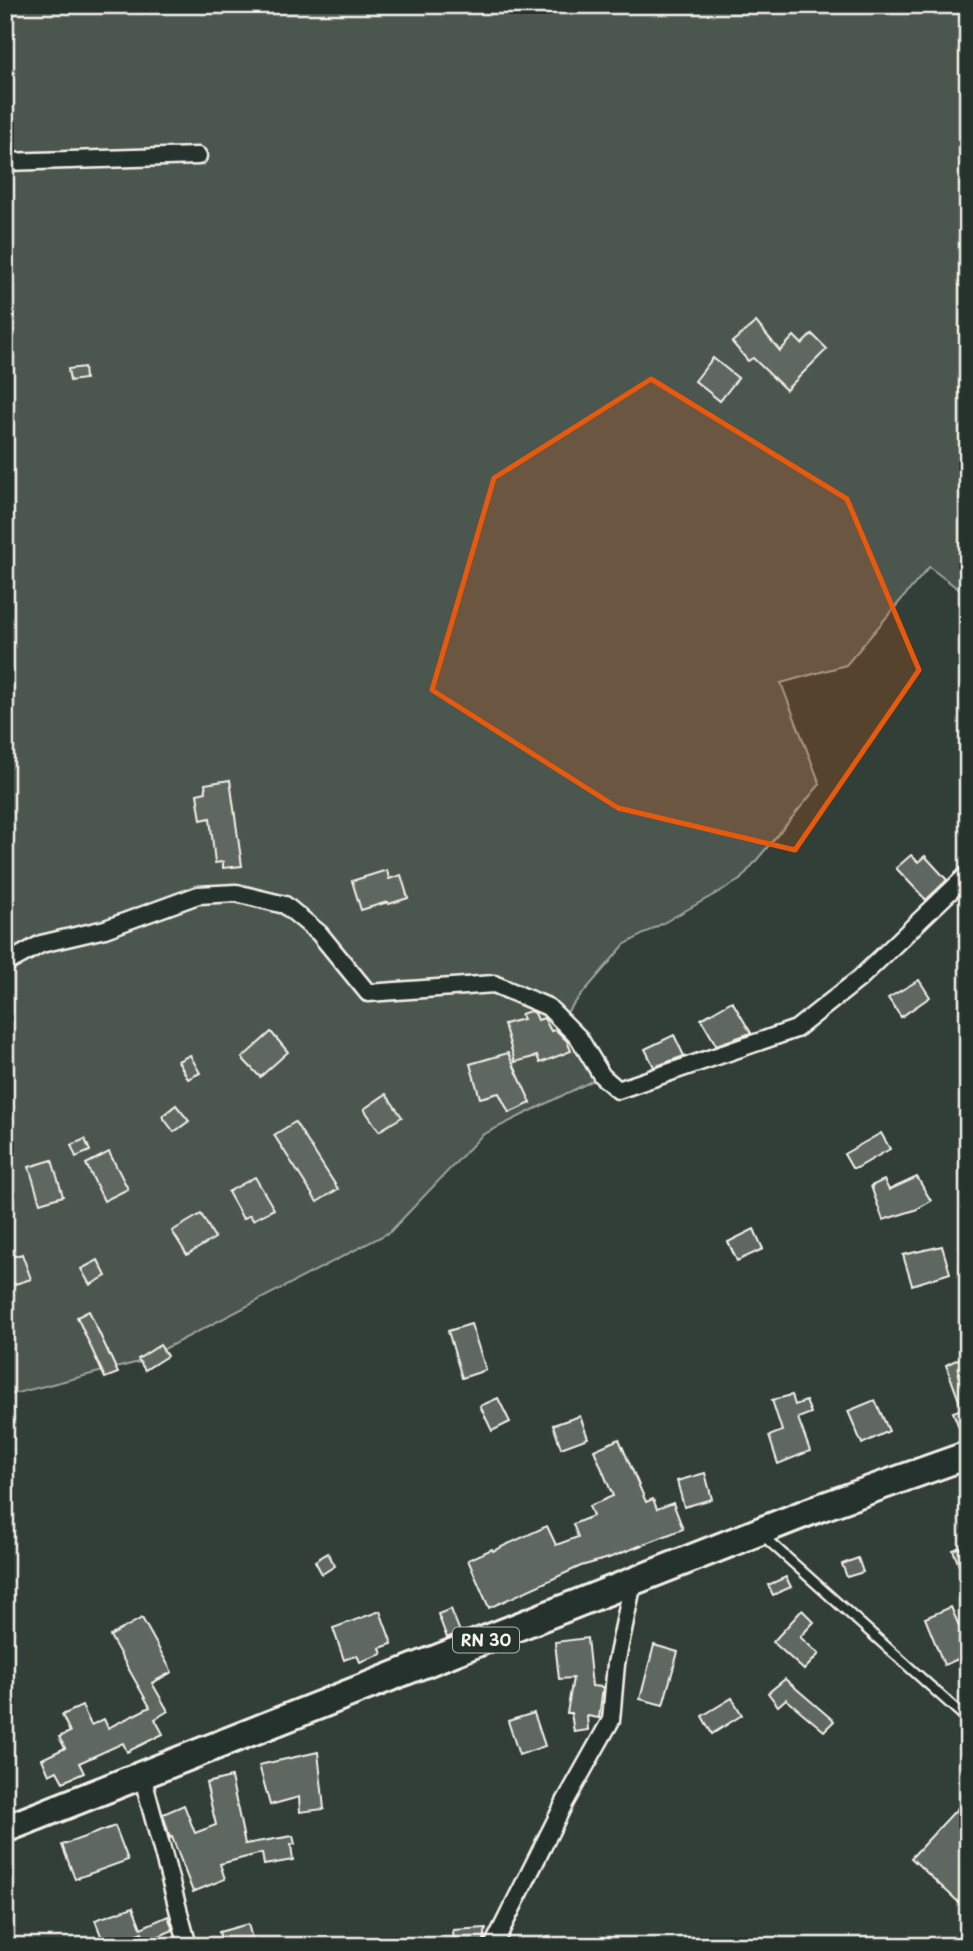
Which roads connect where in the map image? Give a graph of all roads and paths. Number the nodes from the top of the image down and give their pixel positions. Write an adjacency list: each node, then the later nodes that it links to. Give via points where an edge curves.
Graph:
1 (198, 156): 2 (street)
2 (5, 162)
3 (968, 874): 4 (street, via 859,979 796,1029 618,1090 601,1076 579,1038 548,1007 494,984 368,993 319,933 285,905 236,893 198,895 105,929 41,944)
4 (5, 964)
5 (968, 1455): 6 (main road, RN 30)
6 (759, 1534): 7 (main road, RN 30); 8 (lane)
7 (632, 1582): 9 (main road, RN 30); 12 (street, via 611,1720)
8 (968, 1720)
9 (142, 1775): 10 (main road, RN 30); 11 (street)
10 (5, 1829)
11 (188, 1946)
12 (493, 1946)

